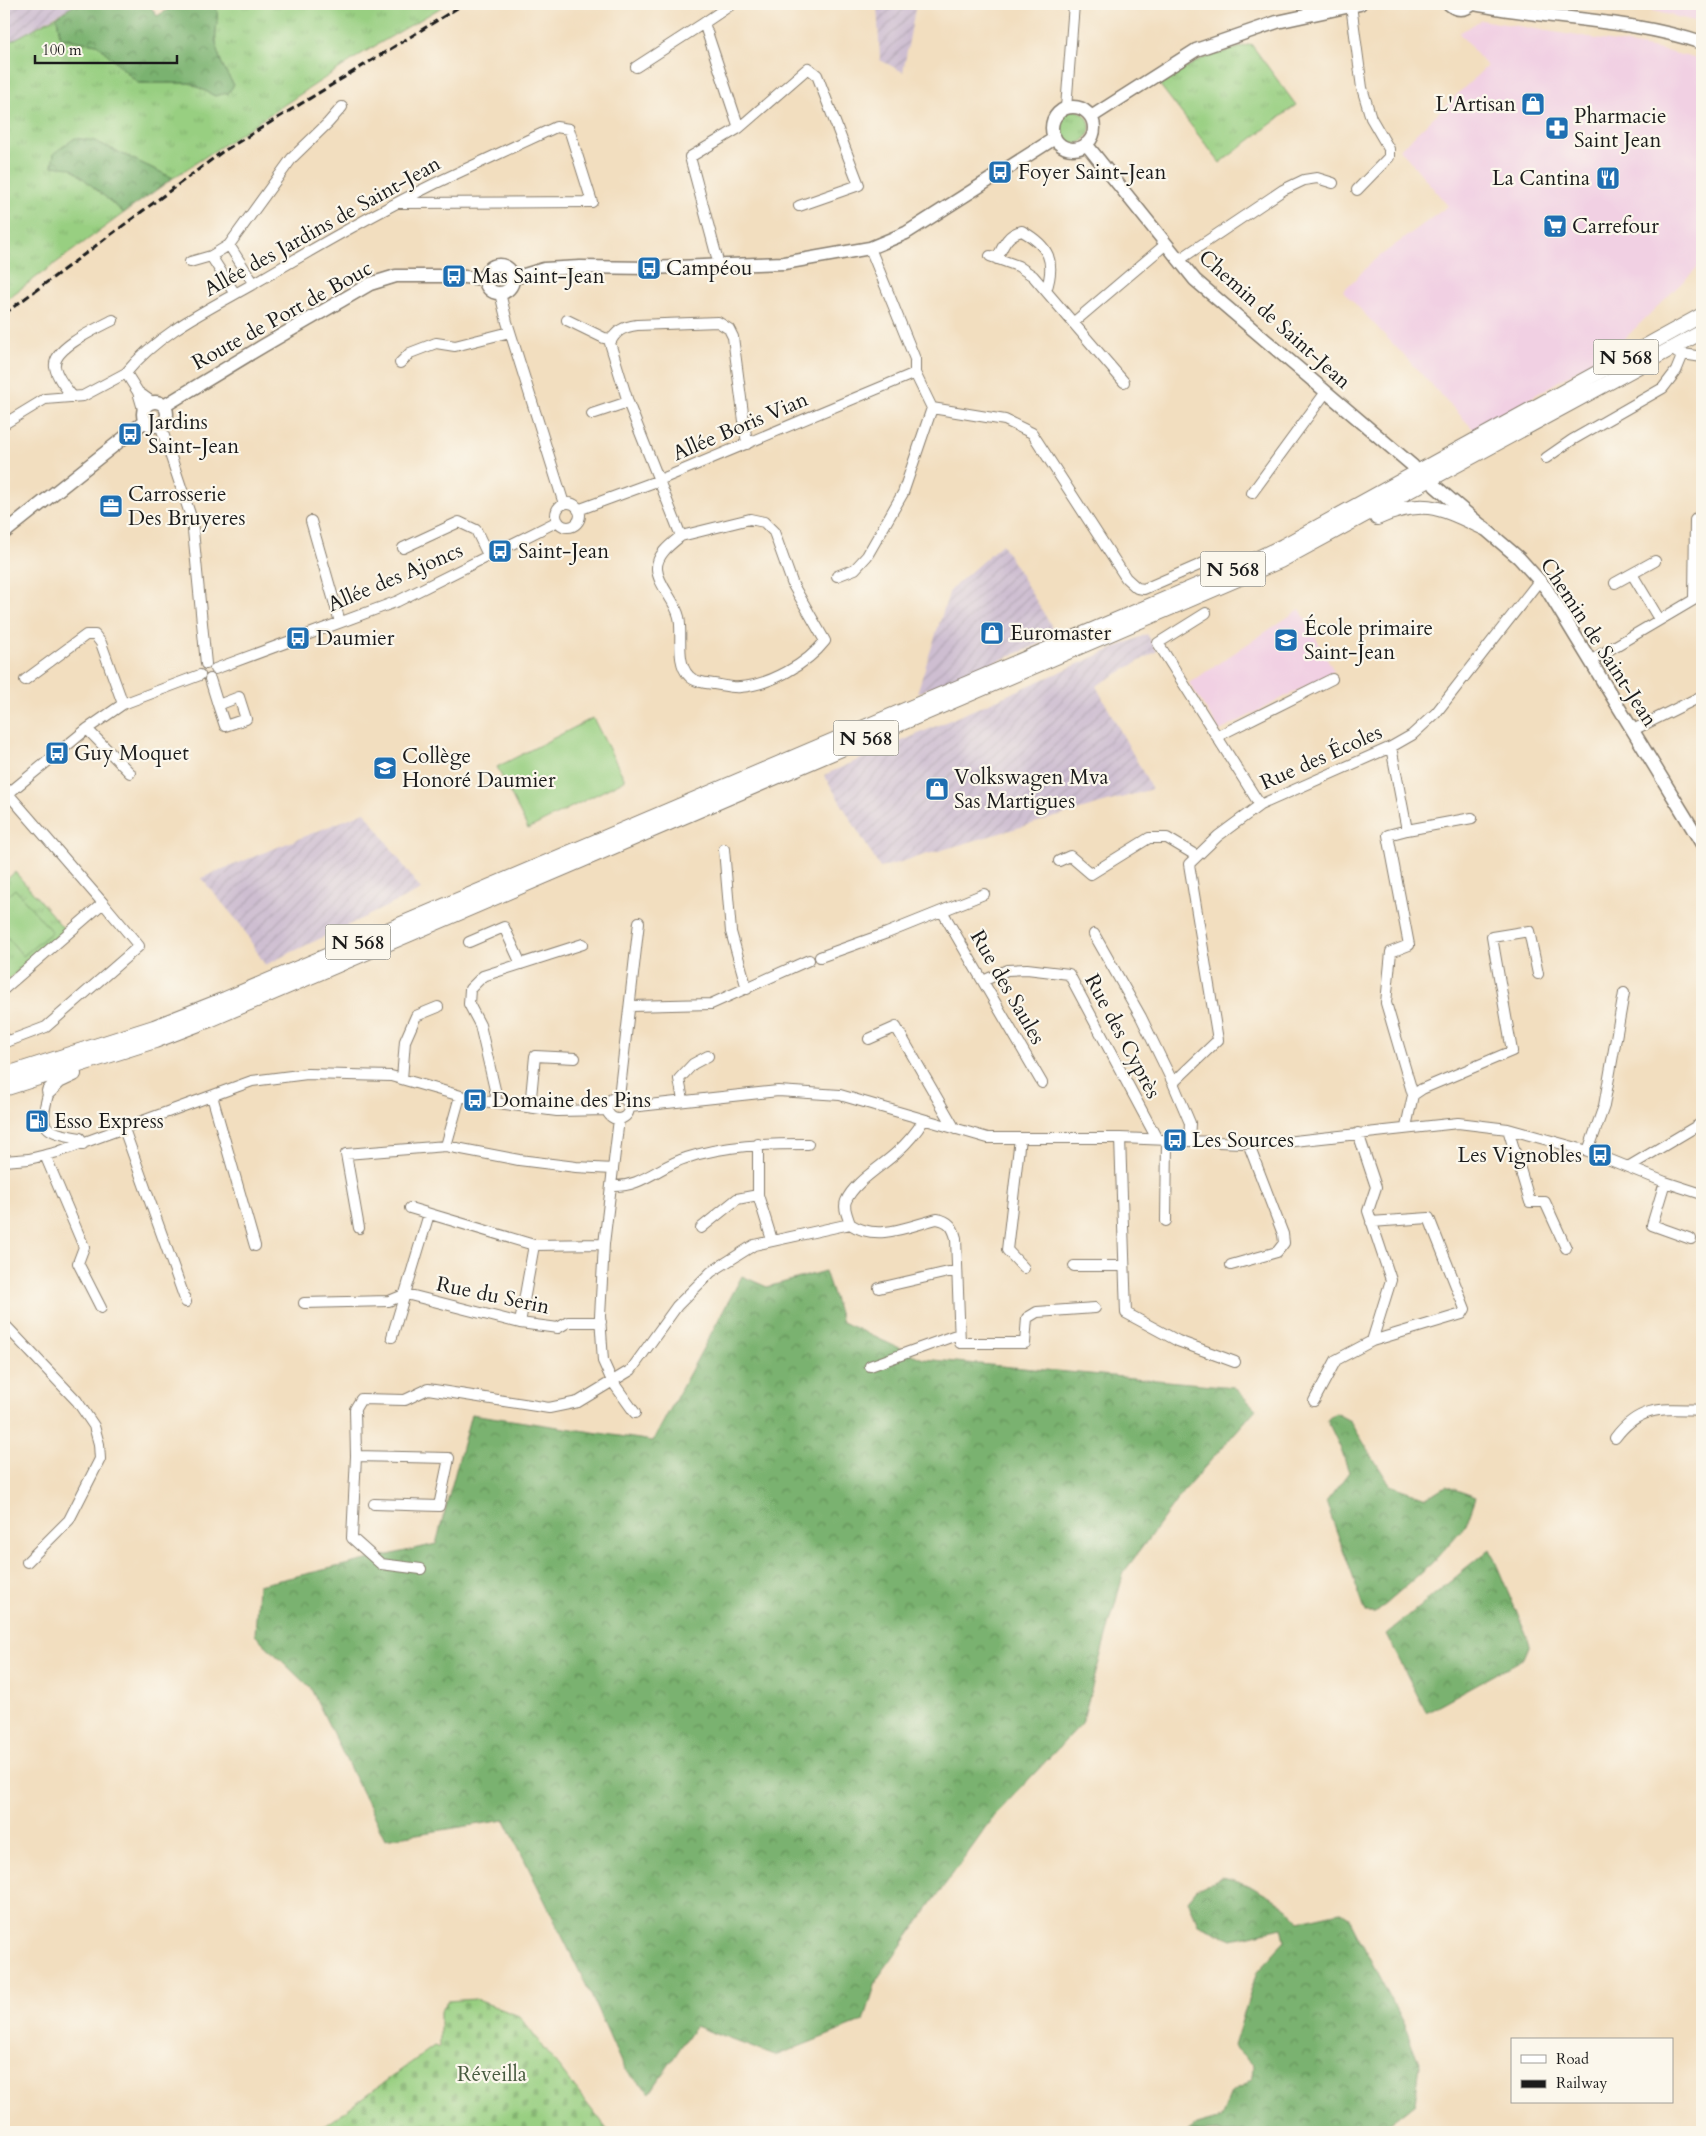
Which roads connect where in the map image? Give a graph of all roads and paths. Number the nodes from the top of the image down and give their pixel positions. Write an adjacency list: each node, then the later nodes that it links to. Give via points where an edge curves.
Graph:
1 (732, 4): 8 (street)
2 (1074, 4): 12 (street)
3 (1449, 4): 4 (main road, via 1456,9)
4 (1474, 4): 6 (main road)
5 (1355, 5): 7 (main road); 18 (street, via 1362,88 1371,118 1389,149 1389,157)
6 (1520, 8): 9 (main road, via 1635,27)
7 (1309, 9): 13 (main road, via 1196,50)
8 (704, 23): 10 (street); 14 (street)
9 (1702, 43)
10 (636, 67)
11 (342, 107): 22 (street, via 292,158)
12 (1066, 108): 13 (main road, via 1082,109); 15 (main road, via 1054,119 1052,132)
13 (1091, 117): 16 (main road, via 1093,136)
14 (739, 128): 20 (street, via 808,68 817,75 859,185); 27 (street, via 690,157)
15 (1055, 138): 16 (main road, via 1065,148); 23 (main road, via 906,233)
16 (1086, 144): 21 (main road, Chemin de Saint-Jean)
17 (1333, 183): 25 (street, via 1317,178 1283,190)
18 (1357, 190)
19 (399, 203): 19 (street, Allée des Jardins de Saint-Jean, via 592,202 569,129 556,127); 30 (street, Allée des Jardins de Saint-Jean)
20 (799, 206)
21 (1166, 244): 25 (main road, Chemin de Saint-Jean); 38 (street)
22 (229, 245): 24 (street); 30 (street)
23 (870, 248): 27 (main road, via 784,263); 47 (street, via 915,359)
24 (211, 256): 26 (street); 33 (street)
25 (1180, 260): 49 (main road, Chemin de Saint-Jean, via 1195,280)
26 (190, 262)
27 (719, 265): 28 (main road, via 544,269)
28 (514, 278): 29 (main road, via 511,270 499,265 490,268); 32 (main road, via 511,287)
29 (485, 279): 32 (main road, via 491,291); 54 (main road, Route de Port de Bouc, via 396,276 370,284)
30 (254, 284): 33 (street, Allée des Jardins de Saint-Jean)
31 (1046, 291): 31 (street, via 1052,271 1050,256 1035,238 1022,230 1013,233 993,257 1018,266 1033,276); 38 (street)
32 (500, 293): 39 (street)
33 (236, 294): 46 (street, Allée des Jardins de Saint-Jean, via 142,353)
34 (1702, 306): 51 (highway, via 1596,366)
35 (1702, 315): 51 (highway, N 568)
36 (113, 320): 50 (street, via 56,356 58,376)
37 (567, 320): 41 (street)
38 (1073, 323): 48 (street)
39 (510, 332): 45 (street, via 455,346 436,343 410,353); 64 (street)
40 (1702, 332): 42 (highway, N 568)
41 (612, 339): 52 (street, via 610,343); 58 (street, via 614,333 637,325 718,322 729,329 733,337)
42 (1666, 351): 43 (street); 74 (highway, N 568)
43 (1683, 354): 44 (street); 59 (street, via 1676,371 1662,388)
44 (1702, 357)
45 (400, 363)
46 (126, 372): 50 (street, via 83,396); 54 (street)
47 (916, 373): 53 (street); 58 (street, Allée Boris Vian)
48 (1124, 382)
49 (1326, 392): 60 (main road, Chemin de Saint-Jean); 63 (street)
50 (73, 397): 56 (street, via 46,399)
51 (1550, 399): 128 (highway, N 568, via 1283,546 1224,574 225,999 154,1027)
52 (628, 402): 55 (street); 61 (street)
53 (932, 408): 76 (street, via 1005,420 1032,433 1126,578 1137,588 1144,589); 78 (street, via 903,493 867,556 855,569)
54 (151, 410): 57 (main road, via 152,425); 57 (main road, via 166,416); 70 (main road, Route de Port de Bouc)
55 (592, 414)
56 (4, 424)
57 (160, 424): 86 (street, via 192,520)
58 (747, 444): 61 (street, Allée Boris Vian)
59 (1546, 458)
60 (1413, 466)
61 (657, 481): 65 (street, Allée Boris Vian); 71 (street)
62 (1435, 486): 69 (main road, Chemin de Saint-Jean)
63 (1252, 493)
64 (564, 504): 65 (street, via 571,504); 68 (street, via 557,512)
65 (578, 510): 68 (street, via 578,520 573,526 565,526)
66 (1702, 513): 81 (street, via 1695,520)
67 (311, 521): 84 (street)
68 (558, 521): 73 (street, Allée des Ajoncs)
69 (1484, 528): 74 (highway, via 1429,506 1414,505 1389,512); 79 (main road, Chemin de Saint-Jean, via 1520,558)
70 (4, 533)
71 (681, 536): 71 (street, via 750,519 764,522 774,532 793,585 826,641 783,674 758,684 739,687 700,682 689,677 683,665 680,618 656,570 668,546)
72 (403, 548): 73 (street, via 459,522 476,530)
73 (489, 557): 84 (street, Allée des Ajoncs, via 398,601)
74 (1280, 561): 125 (highway, N 568)
75 (1655, 561): 77 (street)
76 (1206, 562)
77 (1632, 574): 80 (street); 83 (street)
78 (837, 576)
79 (1539, 581): 85 (main road, Chemin de Saint-Jean); 96 (street, Rue des Écoles, via 1436,713)
80 (1615, 583)
81 (1698, 596): 83 (street)
82 (1206, 613): 95 (street, Rue des Écoles, via 1158,643)
83 (1660, 619): 85 (street)
84 (340, 622): 86 (street, Allée des Ajoncs)
85 (1590, 661): 94 (main road, Chemin de Saint-Jean)
86 (211, 666): 87 (street, via 214,676); 87 (street, via 201,668)
87 (205, 677): 91 (street); 92 (street)
88 (1332, 679): 95 (street)
89 (25, 680): 91 (street, via 86,634 95,635 101,643)
90 (1702, 696): 94 (street)
91 (123, 704): 93 (street)
92 (218, 705)
93 (87, 729): 97 (street); 98 (street)
94 (1633, 730): 102 (main road, Chemin de Saint-Jean)
95 (1218, 736): 99 (street, Rue des Écoles)
96 (1391, 747): 99 (street, Rue des Écoles); 101 (street)
97 (130, 773)
98 (5, 793): 107 (street)
99 (1260, 805): 104 (street)
100 (1472, 818): 101 (street)
101 (1407, 830): 136 (street, via 1388,835 1409,945 1391,952 1386,1003)
102 (1702, 844)
103 (724, 850): 118 (street, via 732,932)
104 (1197, 856): 105 (street, via 1167,838 1149,838 1091,874 1070,856); 131 (street, via 1189,864 1218,1040)
105 (1059, 861)
106 (984, 894): 108 (street)
107 (103, 903): 119 (street); 123 (street, via 139,946 46,1027 9,1041)
108 (942, 911): 113 (street); 117 (street, Rue des Saules)
109 (639, 922): 121 (street)
110 (1094, 934): 131 (street, via 1141,1017)
111 (470, 942): 115 (street, via 504,926)
112 (583, 944): 115 (street)
113 (820, 956)
114 (810, 960): 118 (street)
115 (521, 964): 139 (street, via 484,976 470,988 469,1004 480,1024 496,1094)
116 (1538, 974): 136 (street, via 1529,931 1492,937 1512,1051 1422,1089)
117 (983, 982): 130 (street, Rue des Saules); 153 (street, Rue des Cyprès, via 1007,970 1069,974)
118 (747, 988): 121 (street, via 711,1004)
119 (4, 989)
120 (1624, 993): 160 (street, via 1604,1106)
121 (630, 1006): 137 (street)
122 (438, 1007): 129 (street, via 416,1016 406,1041)
123 (4, 1038)
124 (869, 1039): 148 (street, via 896,1027)
125 (155, 1041): 132 (highway, N 568); 133 (highway, via 138,1051 58,1081)
126 (708, 1056): 138 (street, via 693,1064 679,1079)
127 (575, 1058): 140 (street, via 535,1056)
128 (4, 1075)
129 (402, 1079): 134 (street, via 307,1074 252,1081); 135 (street)
130 (1042, 1082)
131 (1172, 1083): 154 (street, via 1190,1123)
132 (4, 1088)
133 (49, 1092): 156 (street, via 43,1112 45,1125 54,1134 80,1138)
134 (212, 1096): 147 (street); 179 (street)
135 (460, 1096): 139 (street); 159 (street)
136 (1413, 1096): 146 (street)
137 (619, 1097): 141 (street, via 625,1099); 142 (street, via 610,1100)
138 (683, 1100): 141 (street); 144 (street, via 778,1091 840,1095)
139 (495, 1103): 140 (street)
140 (530, 1107): 142 (street, via 557,1111)
141 (630, 1107): 143 (street, via 626,1117)
142 (607, 1110): 143 (street, via 613,1118)
143 (619, 1119): 164 (street)
144 (923, 1121): 148 (street); 173 (street, via 898,1152 853,1191 845,1203)
145 (1702, 1123): 163 (street)
146 (1406, 1127): 149 (street, via 1458,1123); 150 (street)
147 (124, 1129): 156 (street); 189 (street)
148 (955, 1129): 151 (street, via 988,1138)
149 (1508, 1129): 160 (street); 181 (street, via 1530,1202 1545,1202)
150 (1358, 1134): 155 (street, via 1296,1142); 172 (street, via 1376,1187 1368,1211)
151 (1020, 1138): 152 (street); 185 (street, via 1007,1250)
152 (1120, 1138): 153 (street); 184 (street)
153 (1162, 1140): 154 (street); 171 (street)
154 (1189, 1140): 155 (street)
155 (1248, 1143): 182 (street, via 1284,1243 1277,1252)
156 (83, 1144): 161 (street)
157 (758, 1144): 158 (street); 166 (street, via 685,1158 645,1180); 168 (street)
158 (808, 1144)
159 (446, 1146): 164 (street, via 519,1160); 174 (street, via 346,1154)
160 (1588, 1150): 163 (street)
161 (45, 1155): 162 (street); 191 (street, via 84,1247 78,1263)
162 (4, 1161)
163 (1628, 1167): 165 (street)
164 (613, 1169): 166 (street)
165 (1665, 1182): 167 (street); 176 (street, via 1652,1225)
166 (611, 1186): 178 (street)
167 (1702, 1194)
168 (758, 1195): 175 (street, via 737,1199); 177 (street)
169 (410, 1208): 170 (street)
170 (429, 1214): 180 (street); 188 (street)
171 (1166, 1221)
172 (1371, 1222): 198 (street, via 1391,1280); 198 (street, via 1429,1218 1465,1309 1462,1314)
173 (850, 1224): 177 (street); 186 (street, via 870,1232 886,1233 937,1219 945,1220 953,1228 956,1238)
174 (359, 1228)
175 (701, 1228)
176 (1691, 1238)
177 (772, 1240): 201 (street, via 754,1245 711,1272 677,1306 631,1370)
178 (604, 1244): 180 (street); 193 (street)
179 (255, 1246)
180 (534, 1246): 194 (street)
181 (1566, 1248)
182 (1231, 1265)
183 (1074, 1266): 184 (street)
184 (1124, 1266): 199 (street, via 1126,1313 1178,1341)
185 (1024, 1268)
186 (956, 1270): 187 (street); 197 (street)
187 (879, 1288)
188 (406, 1294): 190 (street, via 389,1301); 194 (street, Rue du Serin); 196 (street)
189 (186, 1302)
190 (304, 1303)
191 (101, 1308)
192 (1095, 1308): 197 (street, via 1037,1312 1027,1318 1025,1343)
193 (600, 1322): 194 (street, Rue du Serin, via 568,1322 558,1328); 201 (street, via 603,1361)
194 (520, 1323)
195 (4, 1324): 208 (street, via 77,1401 94,1426 99,1444 100,1459 69,1520)
196 (392, 1337)
197 (960, 1339): 200 (street)
198 (1372, 1341): 202 (street, via 1336,1360)
199 (1234, 1362)
200 (870, 1366)
201 (612, 1381): 204 (street); 206 (street, via 578,1402 549,1408 428,1389 405,1400 361,1399 354,1409)
202 (1314, 1401)
203 (1702, 1410): 205 (street, via 1657,1408 1624,1427)
204 (635, 1413)
205 (1615, 1438)
206 (356, 1456): 207 (street, via 449,1458 439,1506); 209 (street, via 352,1538 381,1564)
207 (374, 1504)
208 (27, 1562)
209 (421, 1570)

